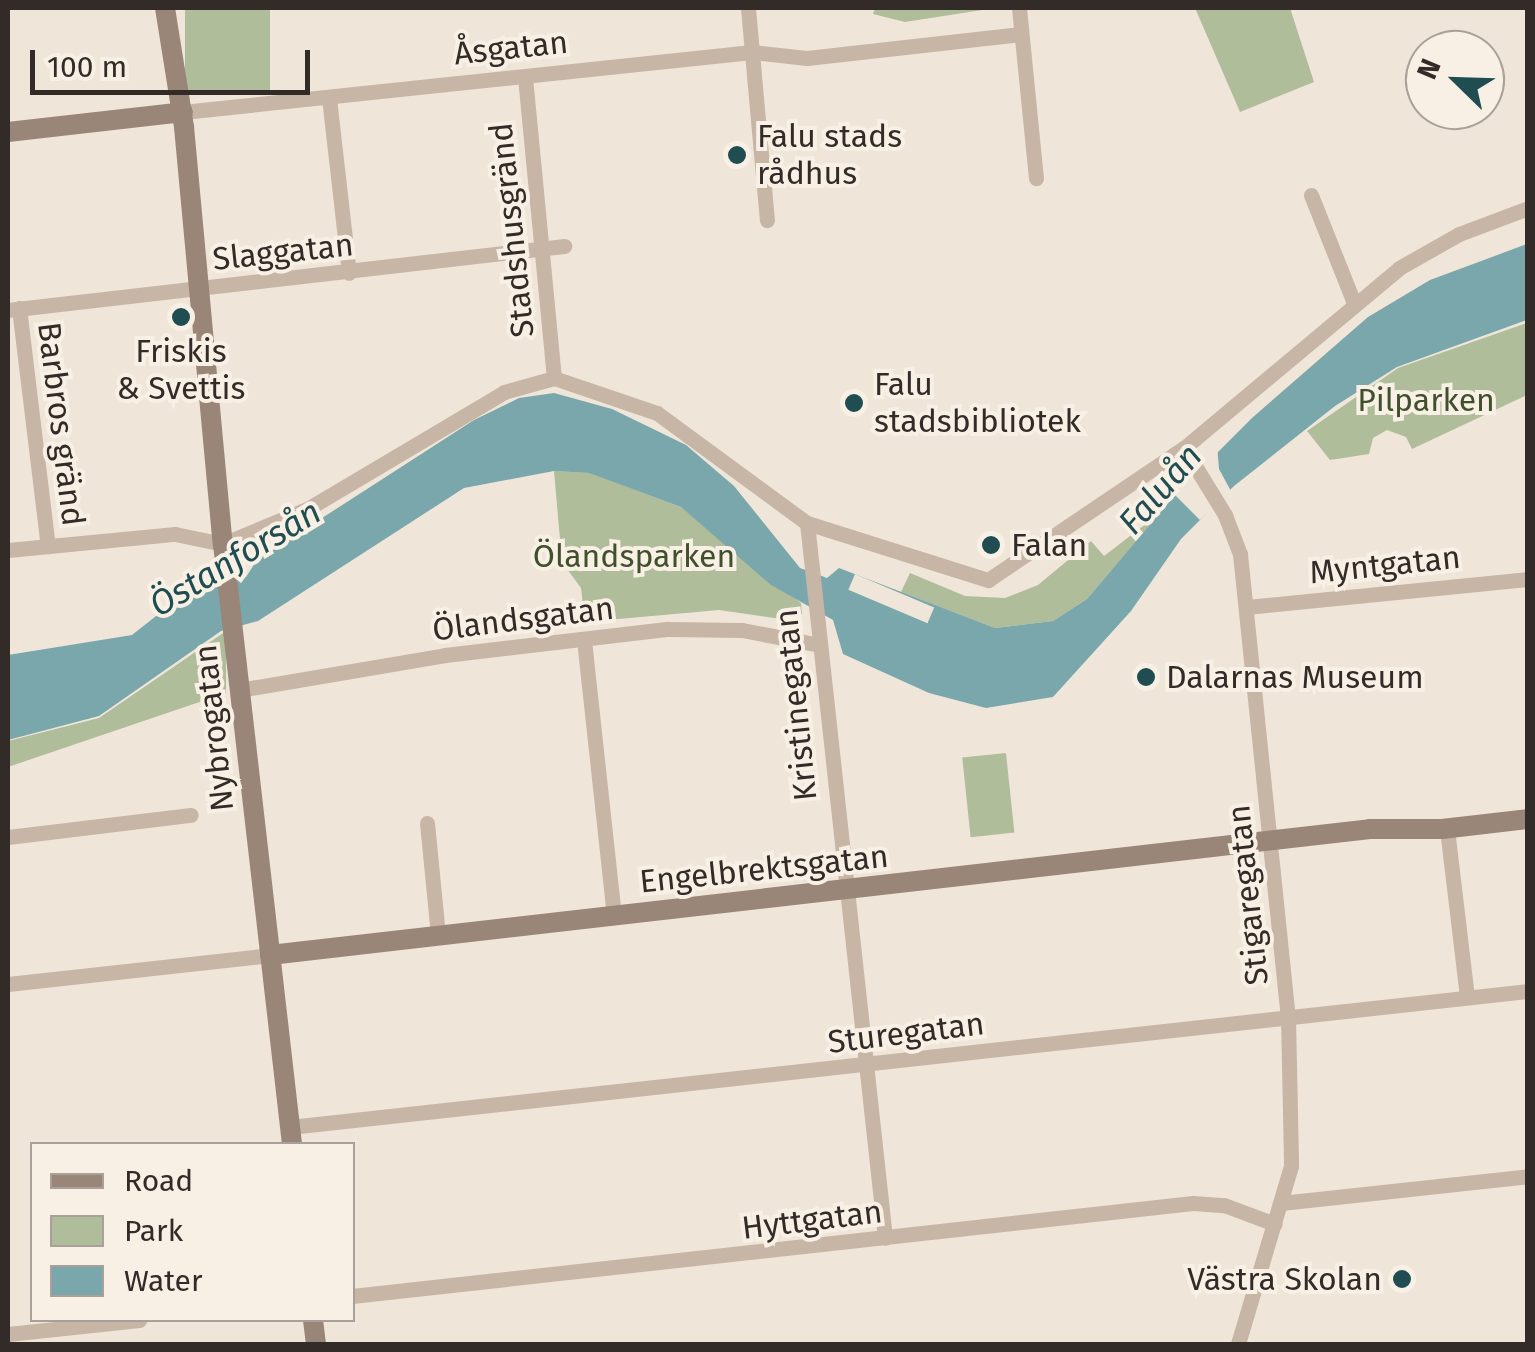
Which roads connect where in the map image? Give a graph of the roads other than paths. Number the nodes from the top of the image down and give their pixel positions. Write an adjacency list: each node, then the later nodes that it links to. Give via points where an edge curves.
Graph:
1 (165, 8): 8 (street, Nybrogatan)
2 (748, 8): 5 (street)
3 (1018, 8): 4 (street)
4 (1021, 34): 5 (street, Åsgatan, via 807,58); 10 (street)
5 (752, 52): 6 (street, Åsgatan); 13 (street)
6 (525, 77): 7 (street, Åsgatan); 15 (street, Stadshusgränd)
7 (329, 98): 8 (street, Åsgatan); 16 (street)
8 (183, 112): 9 (street, Åsgatan); 17 (street, Nybrogatan)
9 (8, 132)
10 (1036, 178)
11 (1311, 196): 18 (street)
12 (1528, 208): 18 (street, via 1459,234)
13 (767, 220)
14 (564, 246): 15 (street, Slaggatan)
15 (538, 248): 16 (street, Slaggatan); 20 (street, Stadshusgränd)
16 (349, 273): 17 (street, Slaggatan)
17 (200, 287): 19 (street, Slaggatan); 23 (street, Nybrogatan)
18 (1354, 303): 21 (street)
19 (13, 309): 24 (street, Barbros gränd)
20 (554, 378): 22 (street, via 603,390 668,419); 23 (street, via 504,392 308,508)
21 (1184, 448): 22 (street, via 988,580); 27 (street, Stigaregatan, via 1240,554)
22 (807, 523): 29 (street, Kristinegatan)
23 (224, 544): 24 (street, via 175,534); 30 (street, Nybrogatan)
24 (48, 546): 25 (street)
25 (8, 550)
26 (1528, 578): 27 (street, Myntgatan)
27 (1247, 606): 36 (street, Stigaregatan)
28 (584, 640): 29 (street, Ölandsgatan, via 706,628); 30 (street, Ölandsgatan); 38 (street)
29 (815, 644): 37 (street, Kristinegatan)
30 (239, 690): 40 (street, Nybrogatan)
31 (191, 814): 35 (street)
32 (1528, 819): 34 (street, Engelbrektsgatan)
33 (427, 822): 39 (street)
34 (1447, 828): 36 (street, Engelbrektsgatan, via 1370,829); 43 (street)
35 (8, 836)
36 (1271, 842): 37 (street, Engelbrektsgatan); 44 (street, Stigaregatan)
37 (844, 889): 38 (street, Engelbrektsgatan); 45 (street, Kristinegatan)
38 (614, 916): 39 (street, Engelbrektsgatan)
39 (438, 936): 40 (street, Engelbrektsgatan)
40 (270, 955): 41 (street, Engelbrektsgatan); 46 (street, Nybrogatan)
41 (8, 984)
42 (1528, 991): 43 (street, Sturegatan)
43 (1467, 998): 44 (street, Sturegatan)
44 (1288, 1016): 45 (street, Sturegatan); 48 (street, Stigaregatan, via 1293,1150)
45 (866, 1065): 46 (street, Sturegatan); 50 (street, Kristinegatan)
46 (291, 1136)
47 (1528, 1176): 48 (street)
48 (1282, 1202): 49 (street, Stigaregatan)
49 (1275, 1224): 50 (street, Hyttgatan, via 1224,1205 1193,1203); 54 (street, Stigaregatan)
50 (885, 1238): 51 (street, Hyttgatan)
51 (355, 1296)
52 (120, 1322): 53 (street)
53 (8, 1334)
54 (1238, 1344)

